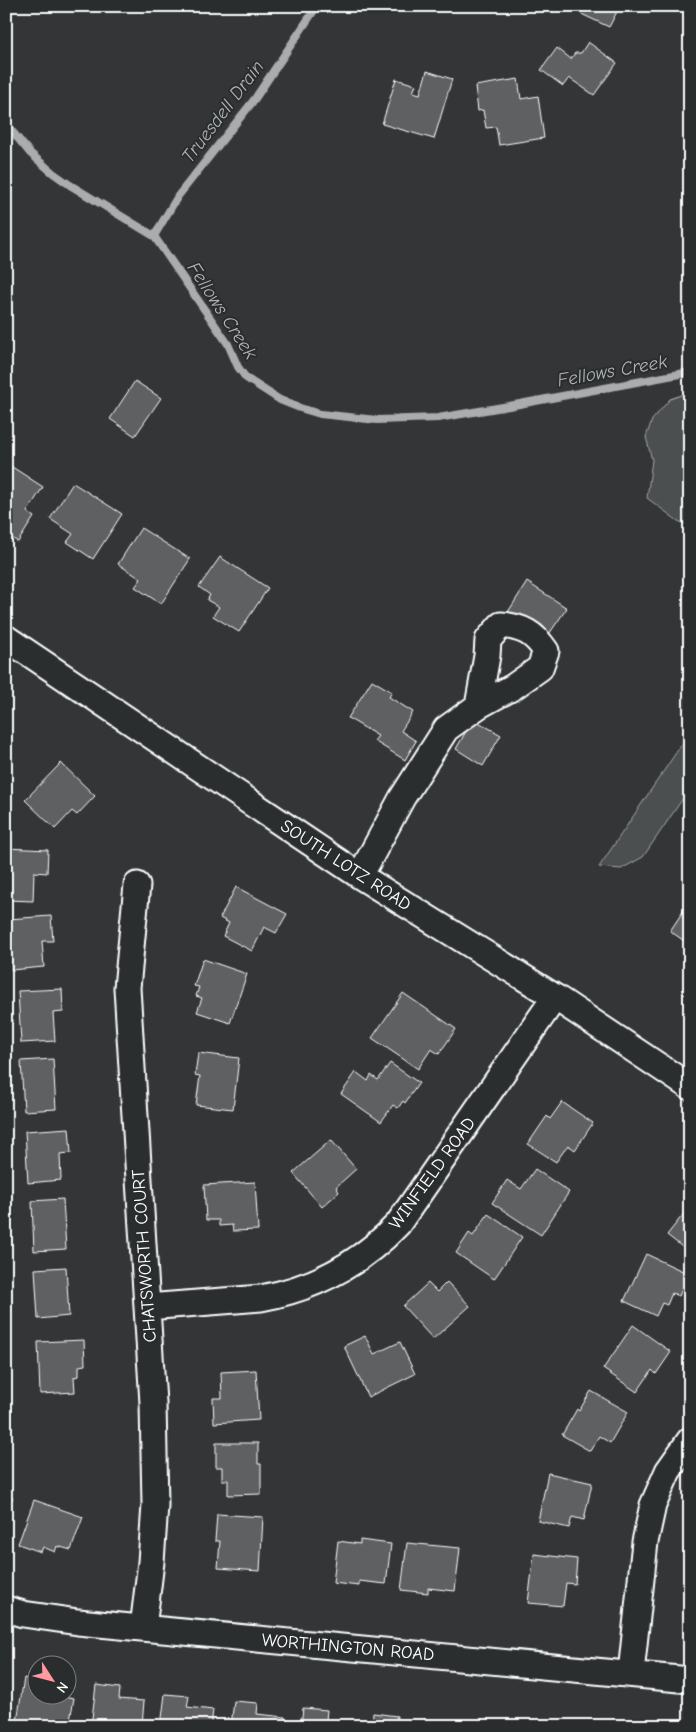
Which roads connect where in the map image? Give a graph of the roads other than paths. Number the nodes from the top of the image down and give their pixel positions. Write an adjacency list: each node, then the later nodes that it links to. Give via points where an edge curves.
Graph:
1 (6, 638): 3 (street, SOUTH LOTZ ROAD)
2 (478, 706): 3 (street, via 446,729 402,798)
3 (360, 876): 5 (street, SOUTH LOTZ ROAD)
4 (137, 885): 7 (street, CHATSWORTH COURT, via 127,988)
5 (555, 997): 6 (street, SOUTH LOTZ ROAD); 7 (street, WINFIELD ROAD, via 398,1224 364,1256 324,1280 278,1295)
6 (690, 1087)
7 (147, 1307): 10 (street, CHATSWORTH COURT, via 155,1505)
8 (690, 1440): 11 (street, via 668,1471 653,1506 645,1542)
9 (6, 1609): 10 (street, WORTHINGTON ROAD, via 69,1621)
10 (143, 1628): 11 (street, WORTHINGTON ROAD)
11 (631, 1673): 12 (street, WORTHINGTON ROAD)
12 (690, 1680)

